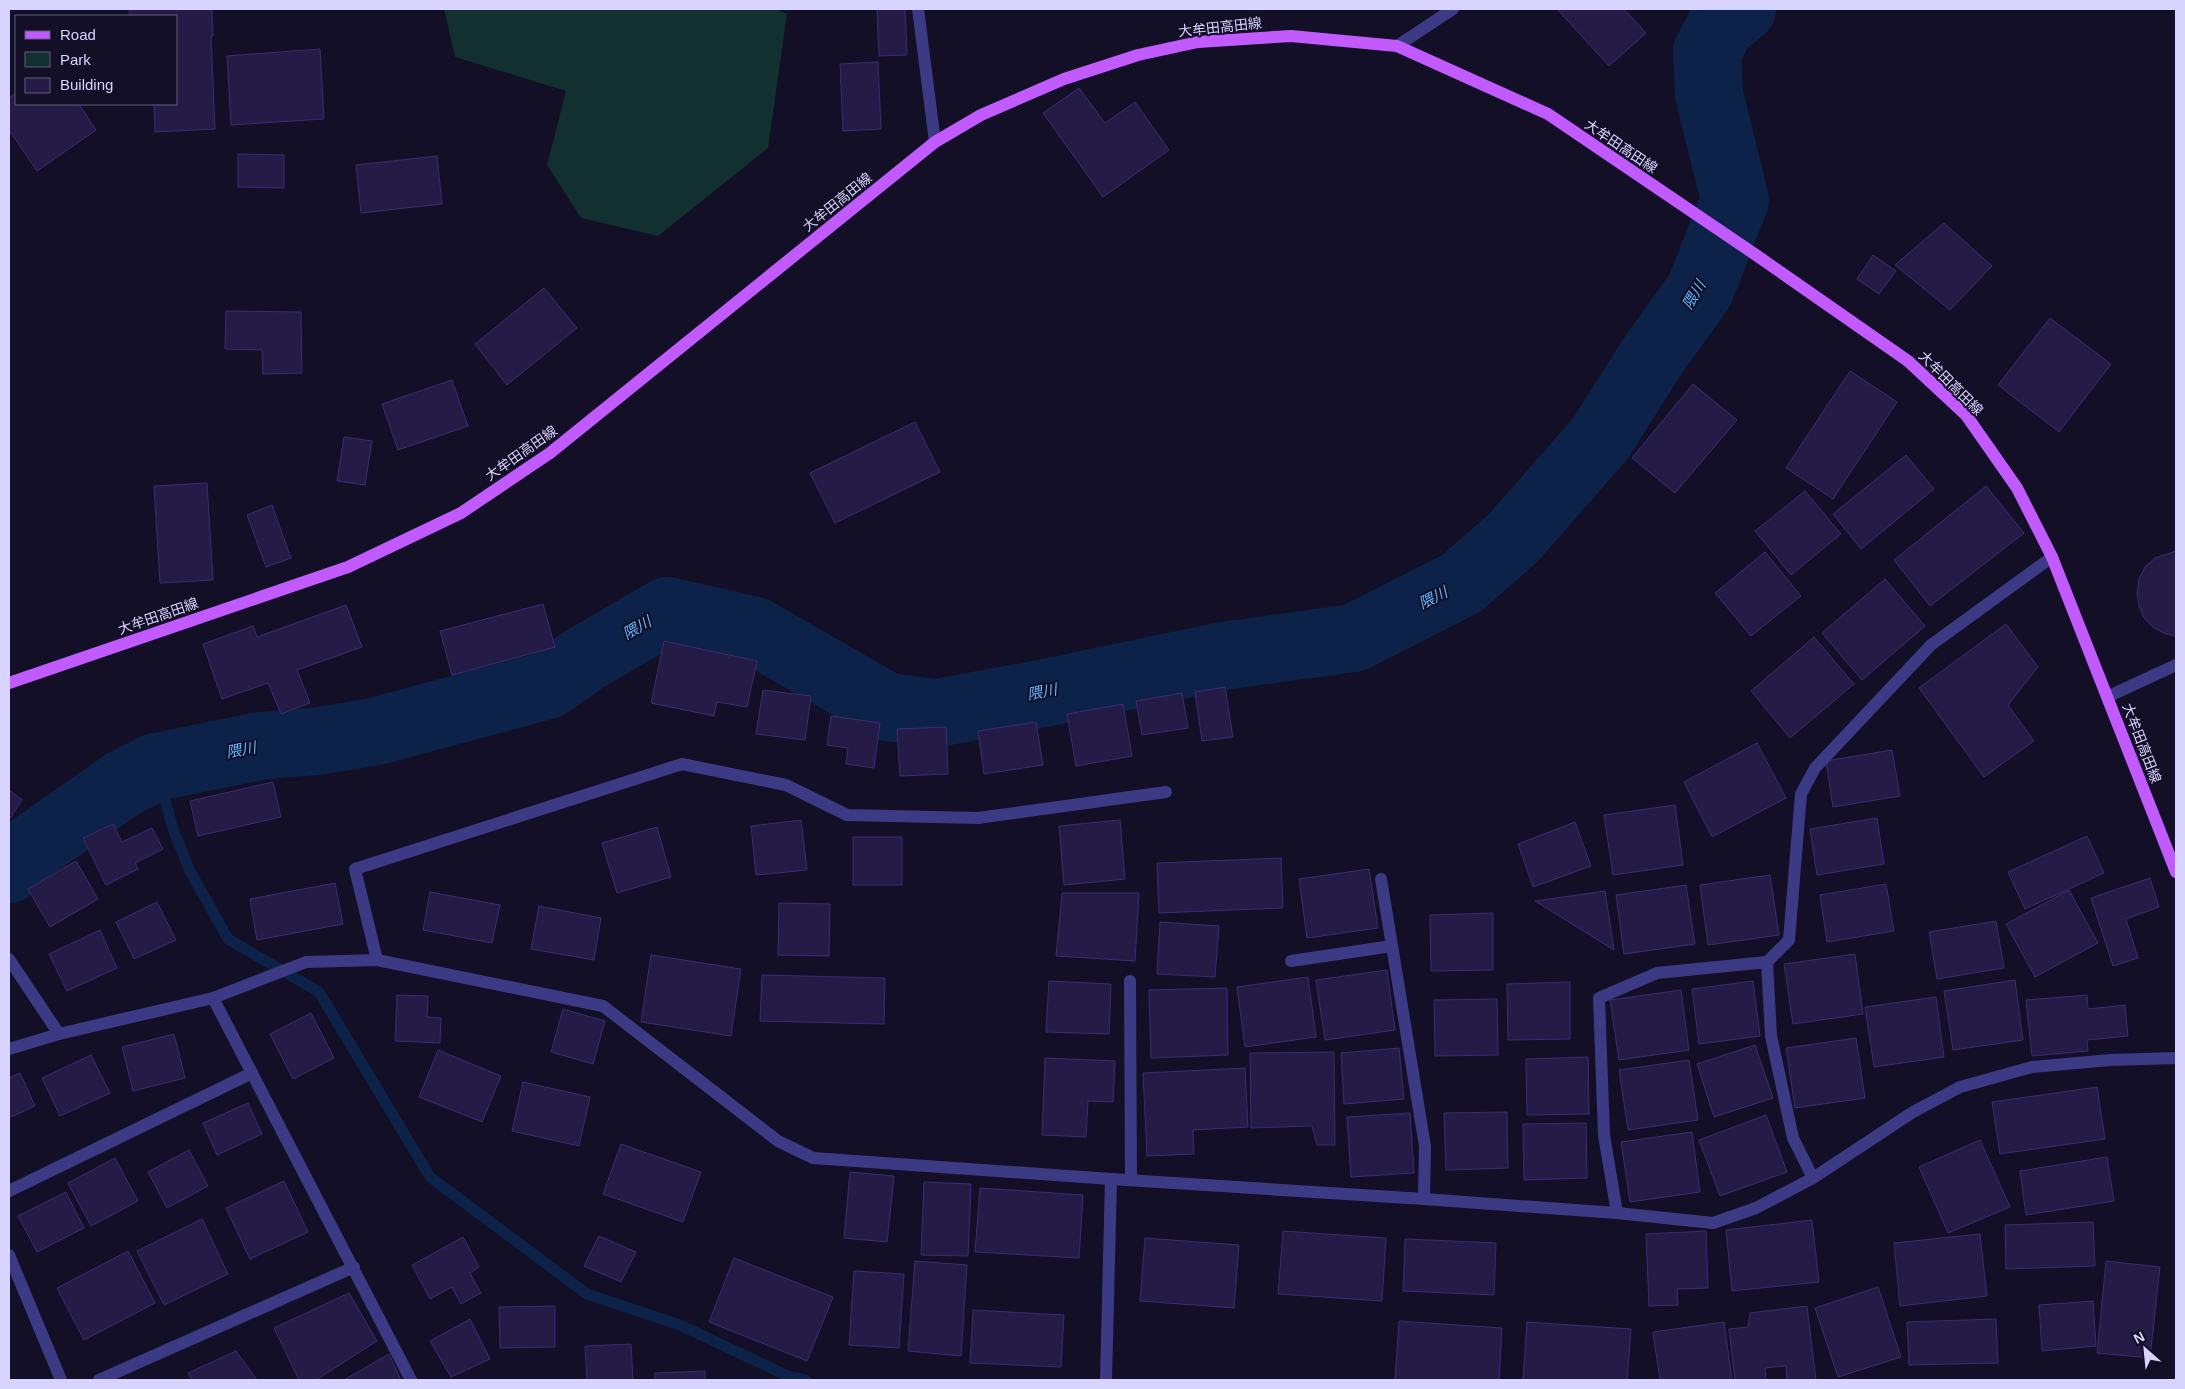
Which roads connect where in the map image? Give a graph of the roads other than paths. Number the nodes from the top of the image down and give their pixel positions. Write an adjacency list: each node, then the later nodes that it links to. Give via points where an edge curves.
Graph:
1 (918, 9): 4 (street)
2 (1453, 9): 3 (street)
3 (1397, 46): 4 (main road, 大牟田高田線, via 1291,36 1198,42 1138,55 1064,79 981,115); 5 (main road, 大牟田高田線, via 1548,114 1908,361 1966,415 2017,488)
4 (935, 142): 7 (main road, 大牟田高田線, via 550,453 461,513 348,567)
5 (2052, 557): 8 (main road, 大牟田高田線); 16 (street, via 1931,645 1815,768 1801,794 1789,940)
6 (2176, 665): 8 (street)
7 (9, 683)
8 (2108, 697): 10 (main road, 大牟田高田線)
9 (1166, 792): 14 (street, via 978,818 847,815 786,786 682,764 355,870)
10 (2176, 872)
11 (1381, 879): 12 (street)
12 (1392, 946): 15 (street); 27 (street, via 1424,1146)
13 (9, 959): 19 (street)
14 (377, 960): 18 (street, via 306,962); 24 (street, via 603,1006 778,1141 813,1158)
15 (1291, 961)
16 (1767, 962): 23 (street, via 1771,1036 1793,1138); 28 (street, via 1657,973 1600,998 1604,1135)
17 (1130, 981): 25 (street)
18 (213, 998): 19 (street); 22 (street)
19 (59, 1034): 20 (street)
20 (9, 1049)
21 (2176, 1058): 23 (street, via 2032,1067 1960,1087 1913,1112)
22 (252, 1073): 26 (street); 30 (street)
23 (1813, 1178): 28 (street, via 1756,1208 1713,1223)
24 (1111, 1179): 25 (street); 34 (street)
25 (1131, 1180): 27 (street)
26 (9, 1191)
27 (1424, 1199): 28 (street)
28 (1617, 1213)
29 (9, 1255): 31 (street)
30 (354, 1267): 32 (street); 33 (street)
31 (61, 1380)
32 (99, 1380)
33 (411, 1380)
34 (1106, 1380)

